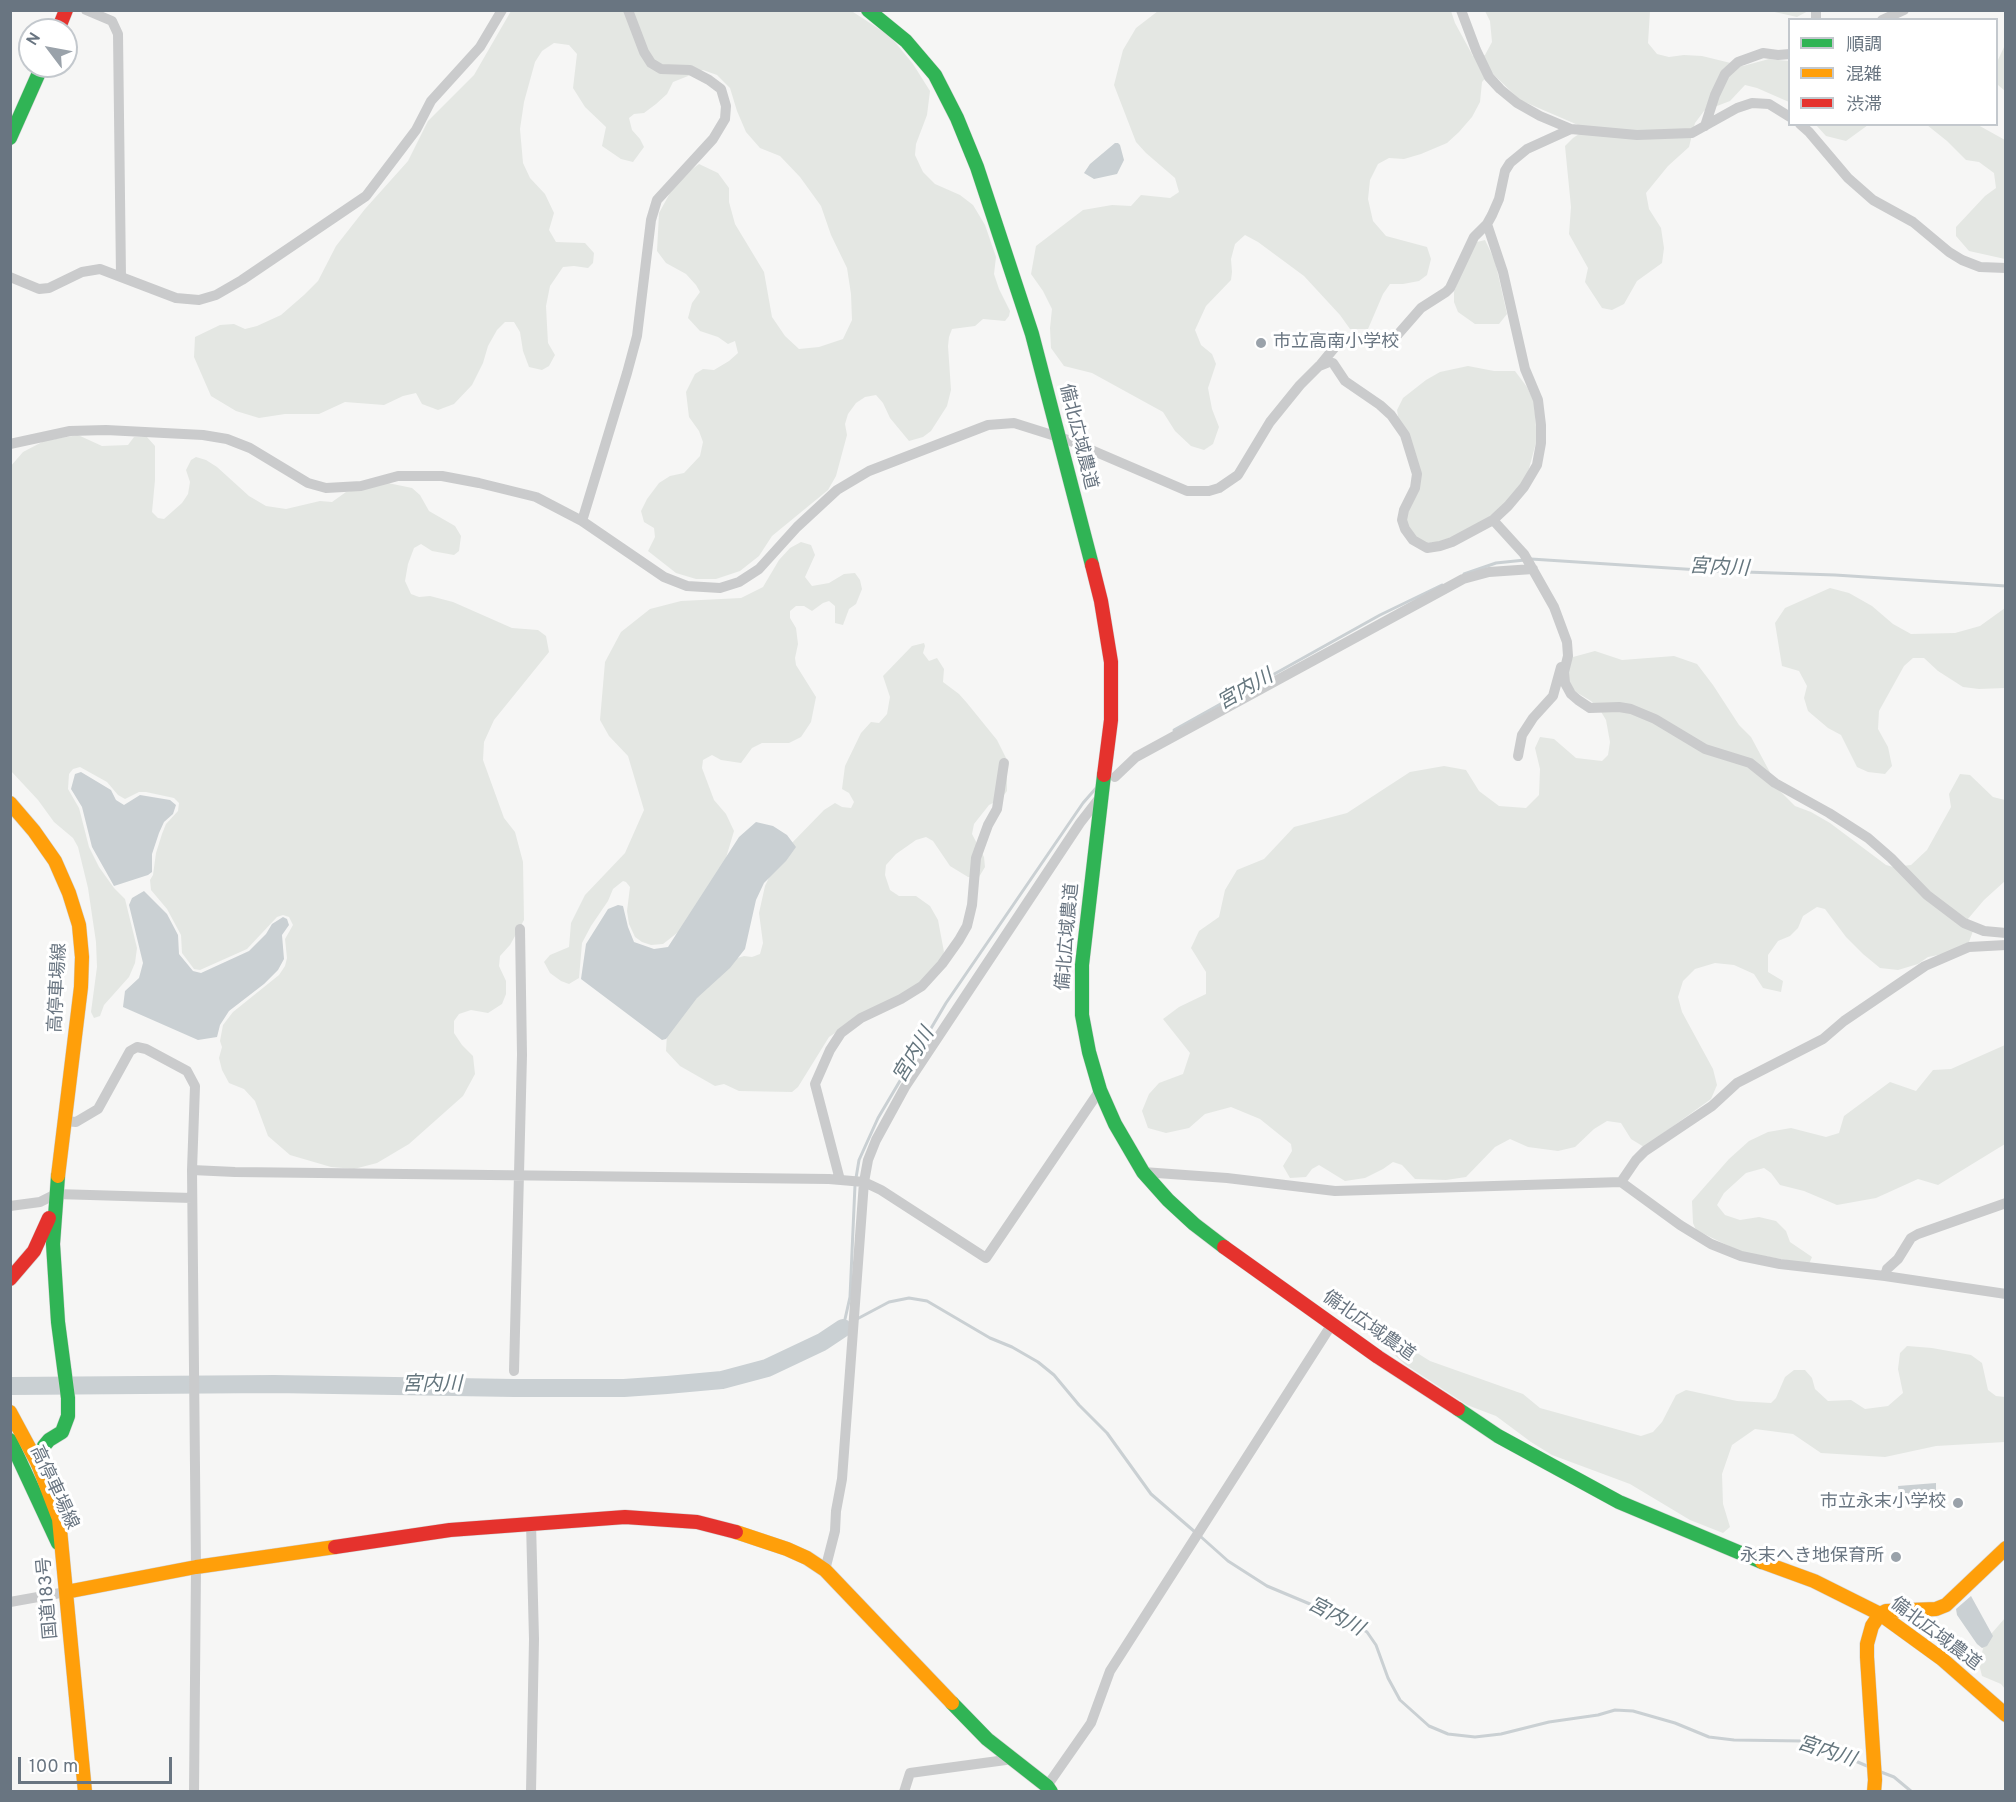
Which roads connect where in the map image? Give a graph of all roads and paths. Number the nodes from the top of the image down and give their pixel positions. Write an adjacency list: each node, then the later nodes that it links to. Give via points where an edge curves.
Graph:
1 (86, 10): 18 (street, via 112,21 118,34)
2 (502, 10): 18 (street, via 480,47 430,101 416,130 366,196 216,295 199,300 176,298)
3 (628, 10): 23 (street, via 651,63 661,69 690,70 709,80 721,89 725,118 713,139 657,200 651,220 637,336)
4 (868, 10): 20 (main road, 備北広域農道, via 906,41 935,75 957,118 1032,334)
5 (1461, 10): 13 (street, via 1489,77 1500,89 1532,112)
6 (1904, 10): 7 (street)
7 (1886, 18)
8 (1788, 54): 11 (street, via 1763,53 1737,62 1725,74)
9 (37, 78): 14 (main road)
10 (1788, 116): 11 (street, via 1769,105 1752,103)
11 (1705, 126): 13 (street, via 1675,135)
12 (1802, 126): 16 (street, via 1873,200 1913,222 1962,260 1980,267)
13 (1571, 129): 15 (street, via 1527,148 1510,163)
14 (10, 138)
15 (1487, 224): 19 (street, via 1474,237 1450,288 1421,308 1397,337 1345,342 1335,347); 22 (street, via 1503,272 1525,369 1538,399 1541,425 1537,465 1514,500)
16 (2006, 268)
17 (10, 277): 18 (street, via 39,289 50,288 81,272 100,269)
18 (121, 277)
19 (1321, 364): 20 (street, via 1270,422 1238,475 1228,484 1209,491 1178,488); 22 (street, via 1333,363 1341,377 1390,415 1404,435 1417,474 1401,520 1413,540 1427,548 1440,546)
20 (1059, 439): 23 (street, via 1014,423 988,425 869,471 837,490 759,569 740,582 720,588 687,586 664,577); 28 (main road, 備北広域農道, via 1108,636 1111,691)
21 (10, 444): 23 (street, via 70,431 204,435 250,448 308,483 327,488 361,486 398,476 442,476 536,497)
22 (1493, 520): 24 (street)
23 (582, 521)
24 (1530, 564): 25 (street, via 1562,626 1567,642); 28 (street, via 1463,579 1136,757)
25 (1566, 662): 26 (street, via 1559,671 1553,696 1522,735); 31 (street, via 1567,688 1590,708 1631,709 1705,749 1750,763 1775,783 1868,838 1927,895 1964,923 1984,931)
26 (1518, 756)
27 (1004, 763): 38 (street, via 998,808 976,858 972,905 959,940 922,986 861,1018 841,1034 815,1084)
28 (1107, 785): 33 (main road, 備北広域農道, via 1082,965 1082,1015); 39 (street, via 905,1087 876,1140)
29 (10, 804): 34 (main road, 高停車場線, via 55,861 79,926 81,987)
30 (520, 929): 37 (street)
31 (2006, 933)
32 (2006, 945): 40 (street, via 1969,947 1925,966 1823,1039 1737,1083 1712,1106 1646,1150)
33 (1100, 1090): 36 (main road, 備北広域農道); 39 (street, via 986,1258)
34 (65, 1121): 35 (street, via 76,1122 98,1109 129,1051 137,1047 146,1049 187,1071 195,1086); 41 (main road, 高停車場線)
35 (192, 1170): 37 (street); 42 (street)
36 (1143, 1172): 40 (street, via 1335,1191); 48 (main road, 備北広域農道, via 1194,1224)
37 (520, 1175): 38 (street); 49 (street)
38 (840, 1180): 39 (street)
39 (864, 1182): 57 (street, via 842,1479)
40 (1621, 1182): 45 (street, via 1711,1244 1741,1256)
41 (56, 1194): 42 (street); 44 (street, via 40,1202); 46 (main road, 高停車場線, via 41,1239); 52 (main road, 高停車場線, via 52,1245 68,1398 66,1425 44,1446)
42 (192, 1198): 56 (street)
43 (2006, 1203): 45 (street, via 1911,1238)
44 (10, 1206)
45 (1885, 1276): 47 (street)
46 (10, 1279)
47 (2006, 1294)
48 (1332, 1324): 60 (main road, 備北広域農道, via 1446,1403 1573,1478 1619,1502 1814,1581); 64 (street, via 1110,1671 1091,1723)
49 (514, 1371)
50 (11, 1412): 52 (main road, 国道183号)
51 (10, 1440): 55 (main road, 高停車場線)
52 (38, 1464): 55 (main road, 国道183号, via 59,1519)
53 (531, 1523): 56 (main road, via 450,1530); 57 (main road, via 625,1517 697,1522 787,1549); 67 (street)
54 (2006, 1548): 60 (main road, via 1946,1605)
55 (63, 1552): 58 (main road, 国道183号)
56 (196, 1567): 58 (main road); 66 (street)
57 (825, 1570): 62 (main road, via 987,1739)
58 (66, 1592): 59 (street); 65 (main road, 国道183号)
59 (10, 1602)
60 (1880, 1614): 61 (main road, 備北広域農道, via 1942,1659); 63 (main road, via 1866,1644)
61 (2006, 1714)
62 (1013, 1759): 64 (main road); 68 (street, via 910,1773)
63 (1875, 1786)
64 (1049, 1789)
65 (85, 1791)
66 (194, 1791)
67 (531, 1791)
68 (904, 1791)

